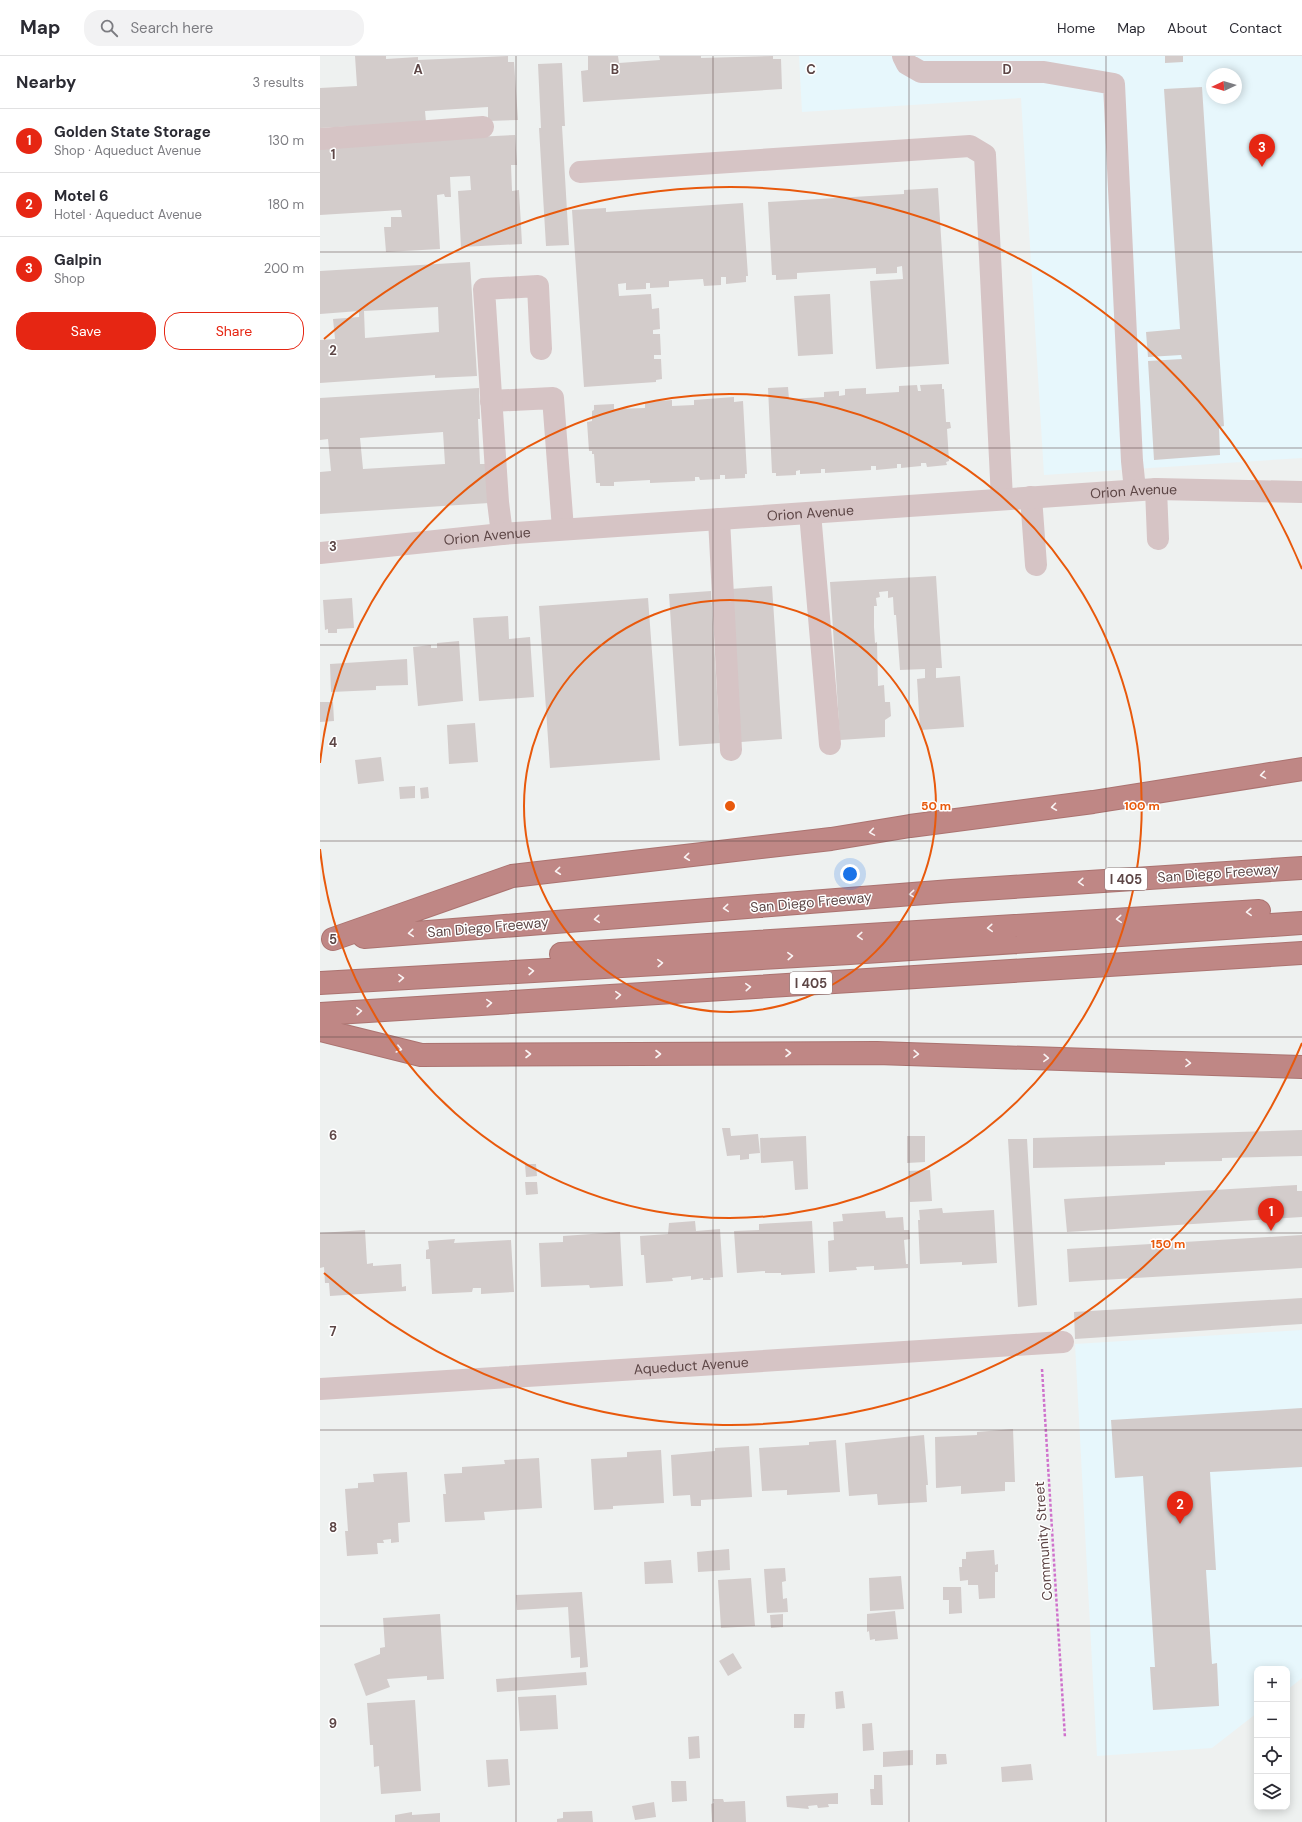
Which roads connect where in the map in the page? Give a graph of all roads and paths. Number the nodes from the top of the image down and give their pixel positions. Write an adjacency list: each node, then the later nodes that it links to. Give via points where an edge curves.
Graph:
1 (903, 56): 2 (street, via 907,64 921,72 1044,72)
2 (1054, 65): 8 (street, via 1114,84 1132,461)
3 (483, 127): 4 (street)
4 (320, 139)
5 (580, 172): 11 (street, via 970,146 985,155)
6 (541, 349): 7 (street, via 538,286 484,289)
7 (491, 401): 14 (street, via 553,398); 15 (street)
8 (1146, 490): 9 (street, Orion Avenue); 10 (street, Orion Avenue); 16 (street)
9 (1302, 492)
10 (1031, 497): 11 (street, Orion Avenue); 18 (street)
11 (1002, 499): 12 (street, Orion Avenue)
12 (810, 513): 13 (street, Orion Avenue); 19 (street)
13 (719, 519): 14 (street, Orion Avenue); 20 (street)
14 (563, 530): 15 (street, Orion Avenue)
15 (502, 534): 17 (street, Orion Avenue)
16 (1158, 539)
17 (320, 553)
18 (1036, 565)
19 (830, 744)
20 (731, 750)
21 (1302, 769): 25 (highway, one-way to 25, via 831,839 512,876)
22 (1302, 868): 25 (highway, San Diego Freeway / I 405, one-way to 25, via 951,890)
23 (1302, 909): 27 (highway, one-way to 27)
24 (1302, 923): 28 (highway, one-way to 24, via 865,952)
25 (327, 940)
26 (1302, 953): 29 (highway, I 405, one-way to 26)
27 (320, 968)
28 (320, 983)
29 (320, 1014)
30 (320, 1030): 31 (highway, one-way to 31, via 421,1055 877,1053)
31 (1302, 1067)
32 (1063, 1342): 33 (street, Aqueduct Avenue)
33 (1041, 1343): 34 (street, Aqueduct Avenue); 35 (path, Community Street)
34 (320, 1389)
35 (1065, 1738)

